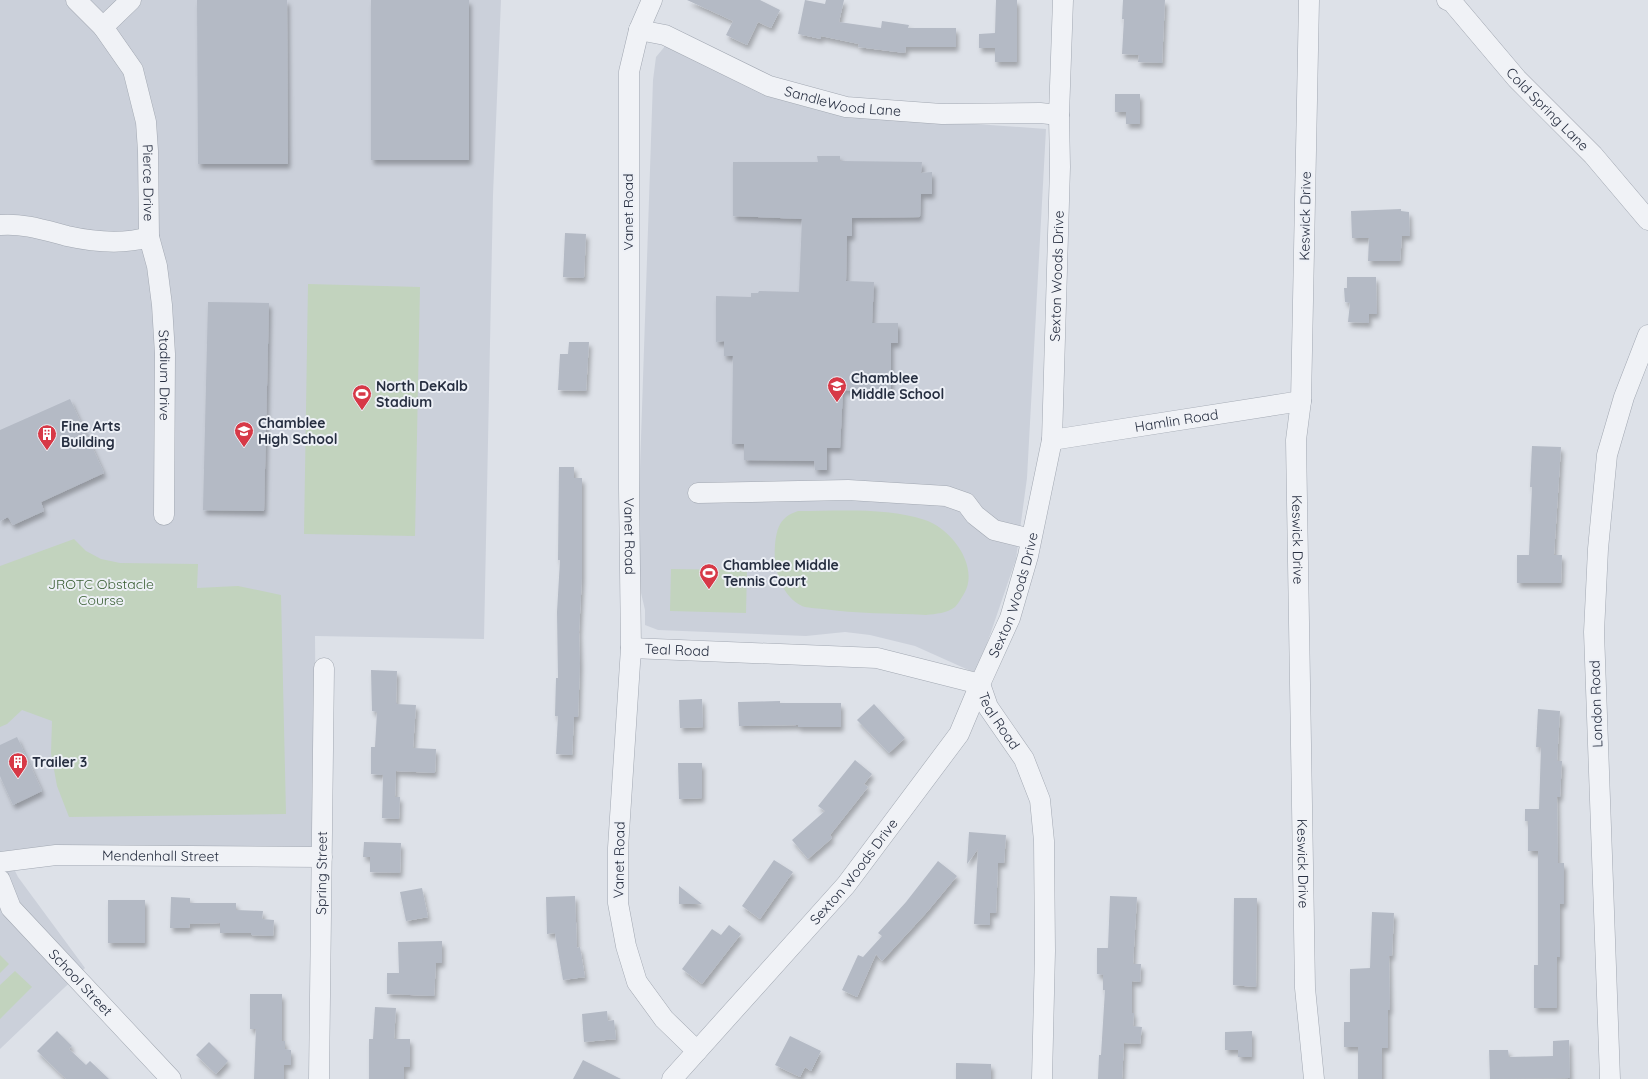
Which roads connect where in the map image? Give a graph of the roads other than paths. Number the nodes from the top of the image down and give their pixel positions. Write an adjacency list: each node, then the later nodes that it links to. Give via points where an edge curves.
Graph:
1 (76, 0): 7 (street, Pierce Drive)
2 (130, 0): 7 (street)
3 (652, 0): 8 (street, Vanet Road)
4 (1063, 0): 9 (street, Sexton Woods Drive)
5 (1309, 0): 14 (street, Keswick Drive)
6 (1447, 0): 10 (street, Cold Spring Lane, via 1452,2 1516,79 1593,155)
7 (103, 27): 12 (street, Pierce Drive, via 133,70 141,98 148,151)
8 (639, 30): 9 (street, SandleWood Lane, via 665,35 769,86 846,107 942,114 1040,113); 19 (street, Vanet Road, via 629,72 628,142)
9 (1059, 116): 15 (street, Sexton Woods Drive, via 1060,167)
10 (1648, 220)
11 (0, 225): 12 (street, Pierce Drive, via 13,224 37,228 97,242 134,242)
12 (149, 237): 17 (street, Stadium Drive, via 157,266 165,354)
13 (1648, 335): 31 (street, London Road, via 1624,397 1607,455 1598,549 1594,632)
14 (1301, 401): 15 (street, Hamlin Road); 30 (street, Keswick Drive, via 1296,440 1305,980)
15 (1052, 440): 18 (street, Sexton Woods Drive)
16 (698, 493): 18 (street, via 848,490 946,496 966,503 994,530)
17 (164, 515)
18 (1031, 539): 21 (street, Sexton Woods Drive, via 1010,618)
19 (631, 648): 21 (street, Teal Road, via 877,658); 25 (street, Vanet Road, via 618,848 618,903 626,946 637,982 664,1019)
20 (324, 668): 22 (street, Spring Street)
21 (980, 684): 25 (street, Sexton Woods Drive, via 960,734 846,884); 29 (street, Teal Road, via 988,707 1024,759 1040,800 1044,841 1045,951)
22 (322, 857): 23 (street, Mendenhall Street, via 56,855); 27 (street, Spring Street)
23 (0, 862)
24 (0, 880): 26 (street, School Street, via 11,908)
25 (697, 1051): 28 (street, Sexton Woods Drive)
26 (171, 1079)
27 (319, 1079)
28 (672, 1079)
29 (1042, 1079)
30 (1314, 1079)
31 (1610, 1079)

